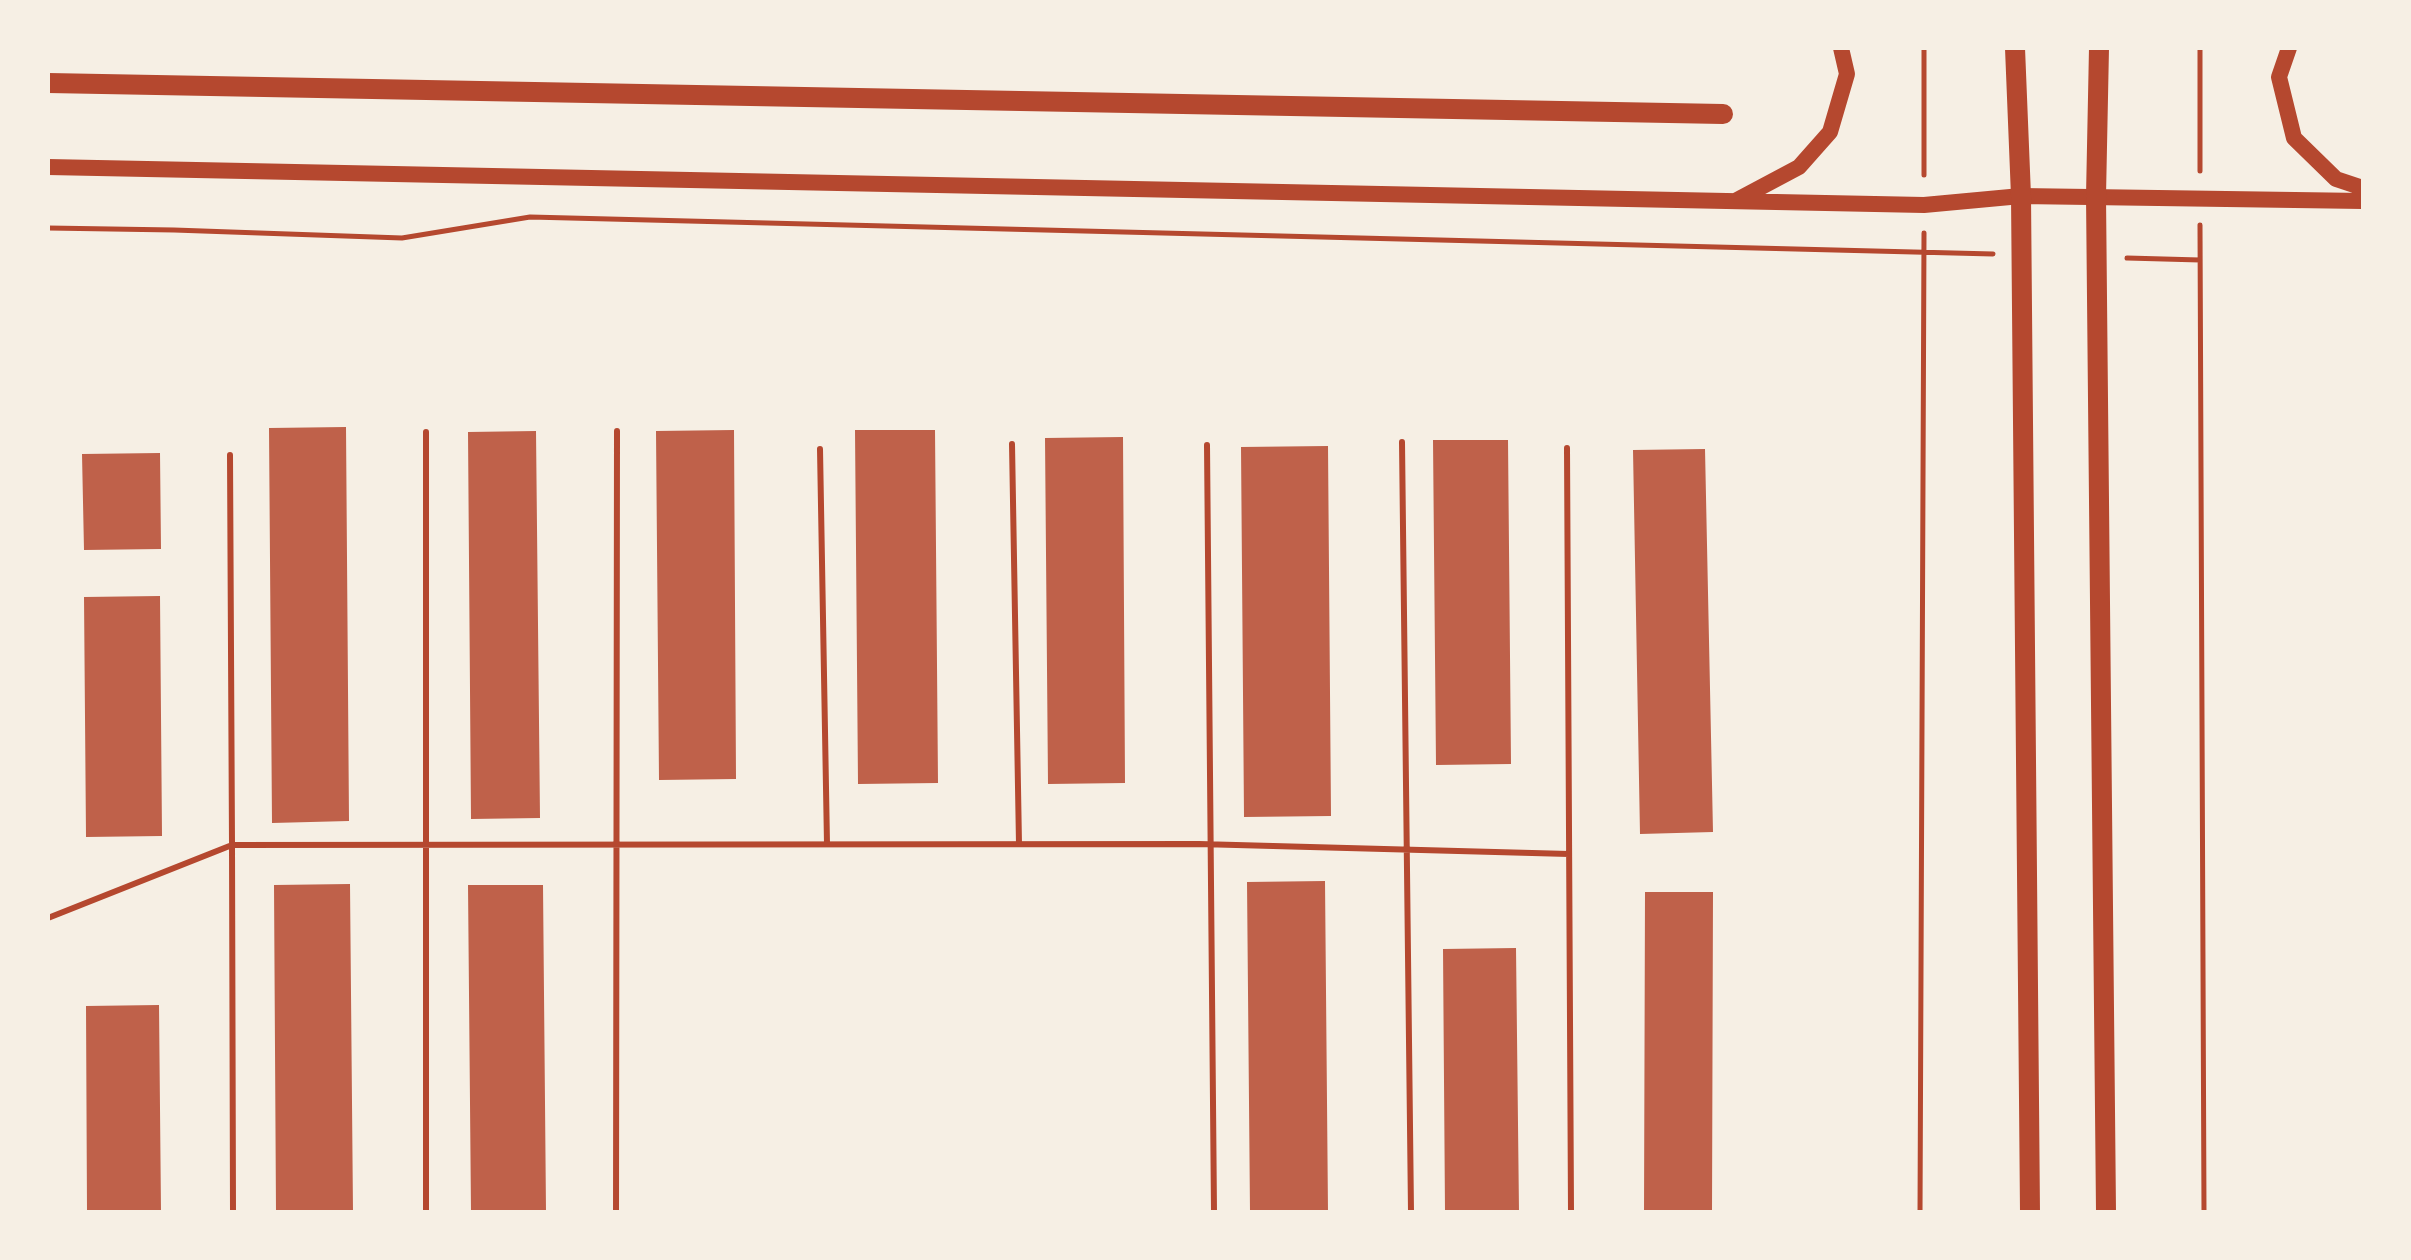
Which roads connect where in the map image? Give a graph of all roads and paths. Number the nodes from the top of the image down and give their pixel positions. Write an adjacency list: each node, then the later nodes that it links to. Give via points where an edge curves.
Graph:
1 (1841, 48): 14 (main road, via 1847,74 1830,132 1799,167)
2 (1924, 48): 16 (path)
3 (2015, 48): 11 (main road)
4 (2099, 48): 12 (main road)
5 (2200, 48): 13 (path)
6 (2289, 48): 10 (main road, via 2279,77 2294,138 2336,179)
7 (48, 83): 8 (main road)
8 (1723, 114)
9 (48, 167): 14 (main road)
10 (2363, 188)
11 (2021, 196): 12 (main road); 16 (main road); 19 (main road)
12 (2096, 196): 13 (main road); 20 (main road)
13 (2200, 198): 15 (main road); 21 (path)
14 (1735, 201): 16 (main road)
15 (2363, 201)
16 (1924, 205): 18 (path)
17 (48, 228): 18 (path, via 402,238 530,217)
18 (1924, 253): 19 (path); 45 (path)
19 (2022, 255): 46 (main road)
20 (2097, 257): 21 (path); 47 (main road)
21 (2200, 260): 48 (path)
22 (617, 431): 30 (lane)
23 (426, 432): 35 (lane)
24 (1402, 442): 36 (lane)
25 (1012, 444): 32 (lane)
26 (1207, 445): 33 (lane)
27 (1567, 448): 37 (lane)
28 (820, 449): 31 (lane)
29 (230, 455): 34 (lane)
30 (616, 844): 31 (lane); 35 (lane); 41 (lane)
31 (827, 844): 32 (lane)
32 (1019, 844): 33 (lane)
33 (1211, 844): 36 (lane); 42 (lane)
34 (232, 845): 35 (lane); 38 (lane); 39 (lane)
35 (426, 845): 40 (lane)
36 (1406, 850): 37 (lane); 43 (lane)
37 (1569, 854): 44 (lane)
38 (48, 918)
39 (233, 1212)
40 (426, 1212)
41 (616, 1212)
42 (1214, 1212)
43 (1411, 1212)
44 (1571, 1212)
45 (1920, 1212)
46 (2030, 1212)
47 (2106, 1212)
48 (2204, 1212)

